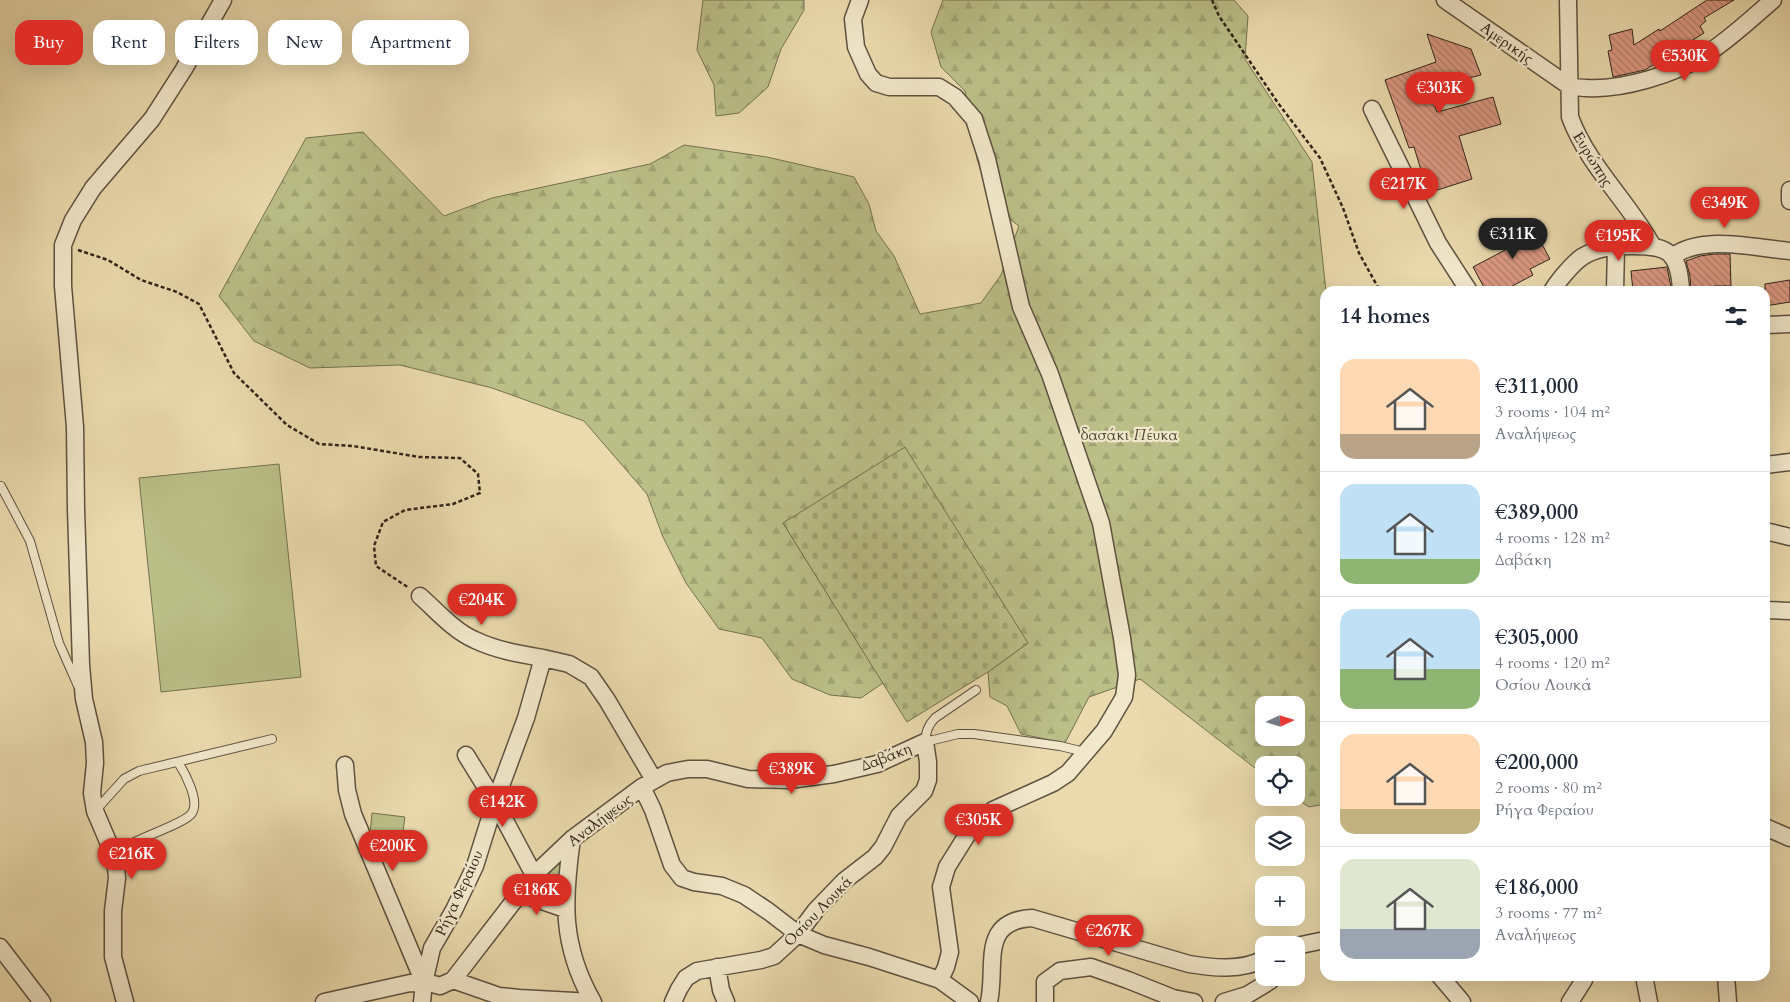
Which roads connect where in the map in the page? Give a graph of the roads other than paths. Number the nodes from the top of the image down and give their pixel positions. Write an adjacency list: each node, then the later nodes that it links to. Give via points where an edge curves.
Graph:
1 (223, 0): 30 (street, via 152,119 93,188 72,220 63,245 63,286 75,426)
2 (860, 0): 33 (street, via 853,19 856,47 876,84 938,87 955,97 974,119 987,159 1022,307 1050,374 1101,523 1127,675 1124,698 1104,731)
3 (1445, 0): 6 (street, Αμερικής)
4 (1568, 0): 6 (street, Ευρώπης)
5 (1773, 0): 6 (street, via 1687,65 1654,78 1611,87)
6 (1568, 86): 10 (street, Ευρώπης, via 1570,117 1575,132)
7 (1372, 109): 14 (street, via 1438,243)
8 (1790, 190): 9 (street)
9 (1790, 201)
10 (1652, 245): 11 (street); 13 (street)
11 (1616, 247): 15 (street, via 1603,248 1581,257); 16 (street)
12 (1790, 252): 13 (street, via 1716,244 1689,247)
13 (1672, 257): 17 (street, via 1678,267)
14 (1466, 286)
15 (1556, 286)
16 (1615, 286)
17 (1681, 286)
18 (1790, 324): 19 (street)
19 (1770, 325)
20 (1790, 462): 21 (street)
21 (1770, 464)
22 (1, 486): 30 (lane, via 30,541 59,643)
23 (1770, 532): 24 (street)
24 (1790, 537)
25 (420, 596): 28 (street, via 473,640)
26 (1770, 610): 27 (street)
27 (1790, 611)
28 (542, 658): 37 (street, via 569,664 591,677 607,700); 38 (street, Ρήγα Φεραίου, via 526,718)
29 (976, 690): 32 (lane, via 929,724)
30 (84, 699): 39 (street, via 94,742 92,793)
31 (272, 739): 35 (lane)
32 (925, 742): 33 (lane, via 958,734 974,734); 37 (street, Δαβάκη, via 878,764 834,774 789,780 748,779 706,769 688,769 667,773); 47 (street, Οσίου Λουκά, via 928,780 924,791 898,816 875,857 816,910)
33 (1085, 752): 54 (street, via 1068,773 1053,784 993,810 967,835 947,867 941,887 950,952)
34 (466, 755): 38 (street)
35 (178, 762): 39 (lane, via 124,779); 43 (lane, via 193,794 193,813 131,844)
36 (345, 765): 59 (street, via 353,814)
37 (648, 784): 42 (street, Αναλήψεως); 47 (street, Αναλήψεως, via 653,810 672,865 682,878 722,886 744,895)
38 (495, 802): 44 (street); 59 (street, Ρήγα Φεραίου, via 475,866 432,948)
39 (95, 811): 43 (street)
40 (1770, 829): 41 (street)
41 (1790, 838)
42 (572, 839): 44 (street, Αναλήψεως); 46 (street)
43 (115, 858): 63 (street, via 113,957)
44 (534, 875): 45 (street, Αναλήψεως)
45 (520, 893): 46 (street); 53 (street, Αναλήψεως)
46 (565, 909): 66 (street, via 572,950)
47 (798, 934): 52 (street, Οσίου Λουκά, via 774,956); 54 (street, Αναλήψεως)
48 (1320, 941): 49 (street)
49 (1305, 944)
50 (0, 947): 62 (street)
51 (1255, 962): 70 (street, via 1241,967 1206,967 1032,918 1020,918 997,934)
52 (717, 966): 67 (street, Οσίου Λουκά, via 697,971 686,978); 68 (street)
53 (453, 980): 59 (street, via 440,986); 61 (street)
54 (940, 980): 69 (street, Αναλήψεως)
55 (1444, 981): 74 (street)
56 (1583, 981): 75 (street)
57 (1645, 981): 76 (street)
58 (1726, 981): 77 (street)
59 (424, 983): 64 (street, via 398,985); 65 (street, Ρήγα Φεραίου)
60 (1263, 986): 73 (street)
61 (519, 1000): 66 (street)
62 (42, 1002)
63 (125, 1002)
64 (324, 1002)
65 (422, 1002)
66 (593, 1002)
67 (673, 1002)
68 (726, 1002)
69 (970, 1002)
70 (989, 1002)
71 (1045, 1002): 72 (street, via 1045,982 1060,971 1091,967 1173,998)
72 (1194, 1002)
73 (1224, 1002)
74 (1462, 1002)
75 (1570, 1002)
76 (1649, 1002)
77 (1728, 1002)

